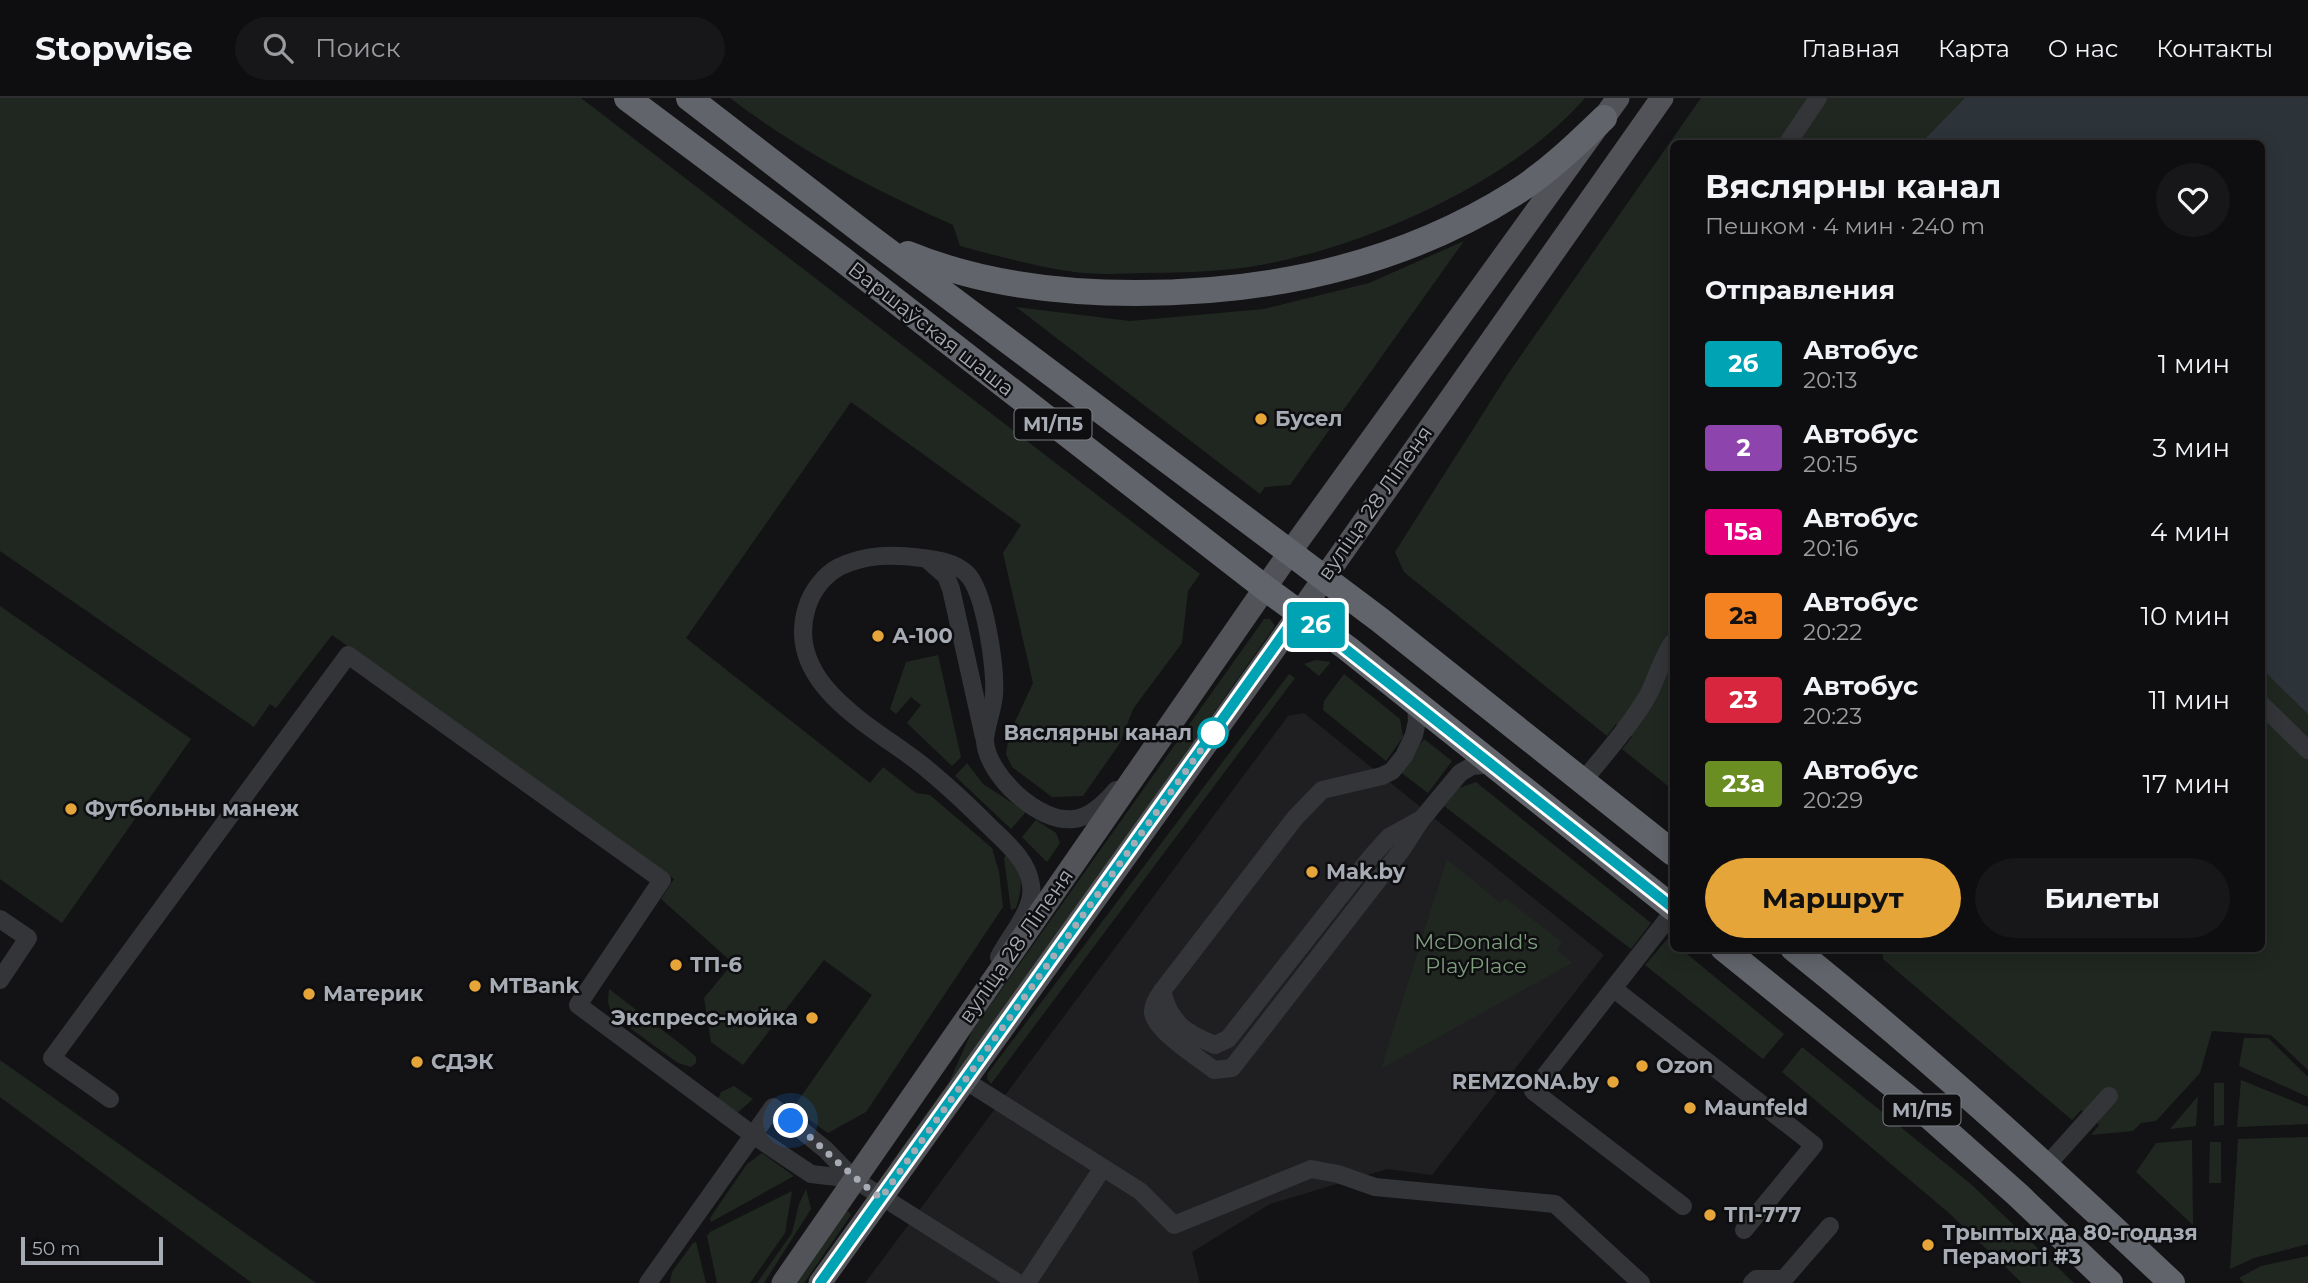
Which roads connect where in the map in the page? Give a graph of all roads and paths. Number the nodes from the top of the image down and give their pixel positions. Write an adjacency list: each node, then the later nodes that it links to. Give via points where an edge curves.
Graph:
1 (627, 98): 11 (highway, Варшаўская шаша / М1/П5, via 842,259)
2 (689, 98): 7 (highway, Варшаўская шаша / М1/П5)
3 (1661, 98): 10 (main road, вуліца 28 Ліпеня)
4 (1818, 98): 6 (lane)
5 (1611, 108): 7 (highway, via 1535,180 1462,222 1380,257 1321,274 1251,286 1152,293 1049,290 932,264); 8 (main road, вуліца 28 Ліпеня)
6 (1790, 140)
7 (864, 233): 8 (highway, Варшаўская шаша / М1/П5)
8 (1290, 552): 10 (highway, Варшаўская шаша / М1/П5); 11 (main road, вуліца 28 Ліпеня)
9 (917, 557): 17 (lane, via 935,565 949,583); 17 (lane, via 957,566 977,590 995,682); 29 (lane, via 877,556 834,570 814,590 804,617 804,633 812,665 831,695 944,783 1008,844 1026,869 1032,895)
10 (1323, 576): 12 (main road, вуліца 28 Ліпеня); 20 (highway, М1/П5)
11 (1265, 589): 12 (highway, Варшаўская шаша / М1/П5); 16 (main road, вуліца 28 Ліпеня)
12 (1299, 612): 14 (highway, М1/П5); 32 (main road, вуліца 28 Ліпеня)
13 (1670, 646): 20 (lane, via 1648,695)
14 (1416, 703): 19 (highway, М1/П5); 31 (lane, via 1414,735 1392,771 1322,790 1295,818)
15 (2265, 708): 18 (lane)
16 (1162, 737): 17 (lane, via 1104,803 1085,816 1063,820 1037,809 1012,790 995,768); 29 (main road, вуліца 28 Ліпеня)
17 (985, 740)
18 (2308, 750)
19 (1493, 764): 21 (lane, via 1472,766 1460,773); 23 (highway, М1/П5)
20 (1583, 781): 22 (highway, М1/П5)
21 (1421, 820): 31 (lane, via 1380,847 1228,1039 1215,1045 1194,1036 1167,1011); 31 (lane, via 1232,1068 1214,1070 1160,1027 1153,1007)
22 (1670, 851)
23 (1670, 908)
24 (1670, 914): 30 (lane)
25 (0, 919): 28 (lane, via 29,939)
26 (1729, 952): 50 (highway, М1/П5, via 1911,1100)
27 (1807, 953): 36 (highway, М1/П5)
28 (0, 980)
29 (989, 985): 38 (main road, вуліца 28 Ліпеня)
30 (1614, 989): 40 (lane, via 1533,1091); 42 (lane, via 1814,1145)
31 (1161, 991)
32 (966, 1081): 37 (lane); 39 (main road, вуліца 28 Ліпеня)
33 (2109, 1096): 36 (lane)
34 (110, 1099): 35 (lane, via 52,1058 348,655 662,880 578,1005)
35 (753, 1135): 38 (lane, via 811,1174); 38 (lane, via 773,1107); 43 (lane)
36 (2047, 1165): 51 (highway, М1/П5)
37 (1102, 1168): 47 (lane); 48 (lane, via 1140,1191 1174,1226 1311,1169 1375,1187 1555,1204)
38 (854, 1179): 39 (lane); 44 (main road, вуліца 28 Ліпеня)
39 (881, 1198): 45 (main road, вуліца 28 Ліпеня); 46 (lane)
40 (1683, 1206)
41 (1830, 1226): 49 (lane, via 1784,1279)
42 (1744, 1230)
43 (648, 1283)
44 (783, 1283)
45 (820, 1283)
46 (1018, 1283)
47 (1027, 1283)
48 (1642, 1283)
49 (1752, 1283)
50 (2110, 1283)
51 (2172, 1283)

